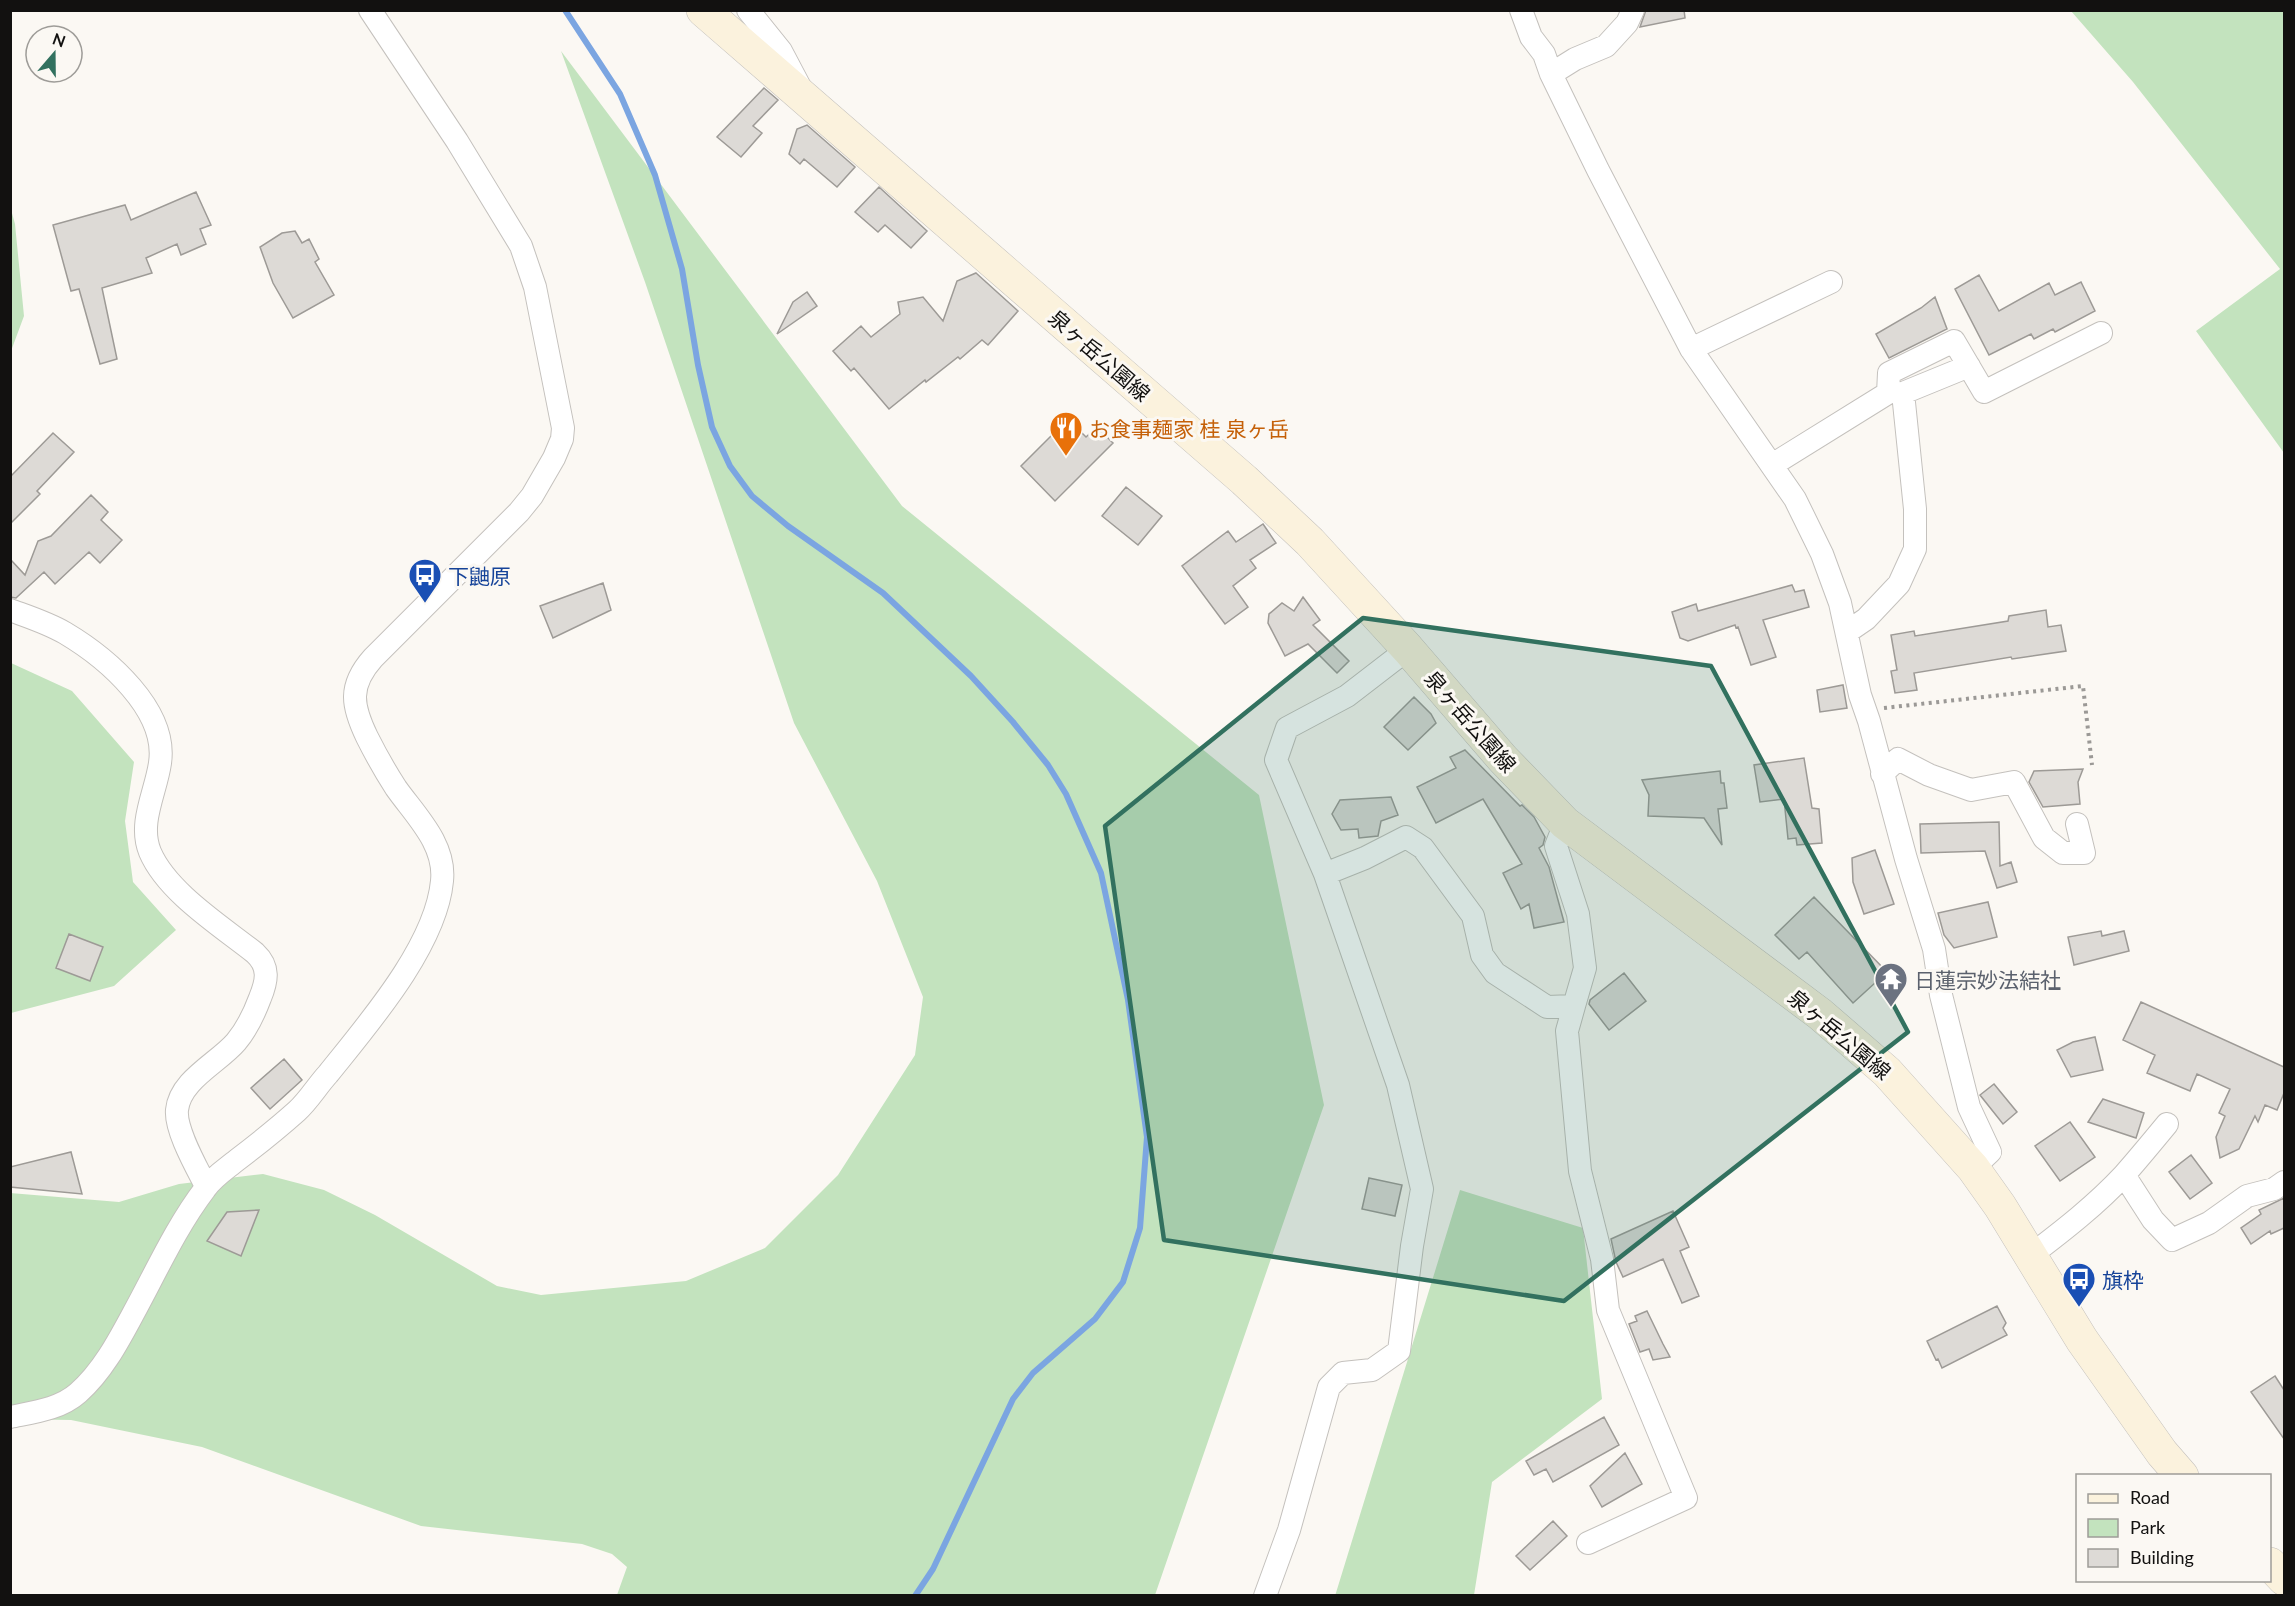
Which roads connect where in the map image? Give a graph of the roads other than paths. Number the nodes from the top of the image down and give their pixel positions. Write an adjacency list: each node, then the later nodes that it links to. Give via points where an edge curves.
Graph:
1 (370, 10): 25 (street, via 521,246 547,339 562,415 562,439 526,504 373,658 354,689 360,722 378,759 437,849 442,879 428,930 379,1008 312,1096)
2 (703, 10): 7 (main road, 泉ヶ岳公園線)
3 (748, 10): 7 (street, via 781,51)
4 (1521, 10): 6 (street, via 1530,37 1544,54)
5 (1633, 10): 6 (street, via 1606,45)
6 (1551, 74): 10 (street)
7 (807, 99): 15 (main road, 泉ヶ岳公園線, via 1244,480 1310,542)
8 (1831, 282): 10 (street)
9 (2101, 333): 11 (street, via 1984,392)
10 (1691, 350): 12 (street)
11 (1969, 366): 12 (street, via 1954,341 1889,373 1888,393); 14 (street, via 1904,393 1915,549 1899,584 1866,619)
12 (1772, 465): 14 (street, via 1795,499 1822,554)
13 (10, 610): 25 (street, via 66,633 120,676 150,710 161,751 146,825 150,852 170,883 255,953 266,968 265,986 248,1025 220,1058 188,1085 177,1109 183,1134)
14 (1847, 632): 16 (street)
15 (1408, 650): 17 (main road, 泉ヶ岳公園線); 19 (street, via 1347,696 1287,728 1281,741 1276,760)
16 (1882, 774): 18 (street, via 1898,759 1971,790 2014,782 2044,838 2063,853 2084,853); 22 (street, via 1934,950 1969,1107 1990,1152)
17 (1565, 823): 20 (street, via 1556,846 1578,914 1585,968); 22 (main road, 泉ヶ岳公園線, via 1855,1043 1887,1072)
18 (2078, 824)
19 (1325, 874): 20 (street, via 1406,837 1423,848 1473,916 1482,955 1495,973 1547,1006); 32 (street, via 1398,1084 1422,1189 1399,1351 1372,1370 1343,1373 1329,1387 1290,1530)
20 (1574, 1006): 29 (street, via 1567,1031 1580,1171 1602,1259 1608,1310 1686,1498)
21 (2167, 1124): 23 (street)
22 (1973, 1168): 26 (main road, 泉ヶ岳公園線)
23 (2124, 1175): 24 (street, via 2153,1220 2172,1240 2209,1223 2247,1196 2274,1189); 26 (street, via 2070,1226)
24 (2284, 1182)
25 (206, 1186): 27 (street, via 114,1350 90,1381 59,1405)
26 (2031, 1255): 28 (main road, 泉ヶ岳公園線, via 2095,1358)
27 (10, 1417)
28 (2180, 1474)
29 (1588, 1543)
30 (2271, 1565): 31 (main road)
31 (2284, 1579)
32 (1265, 1596)

